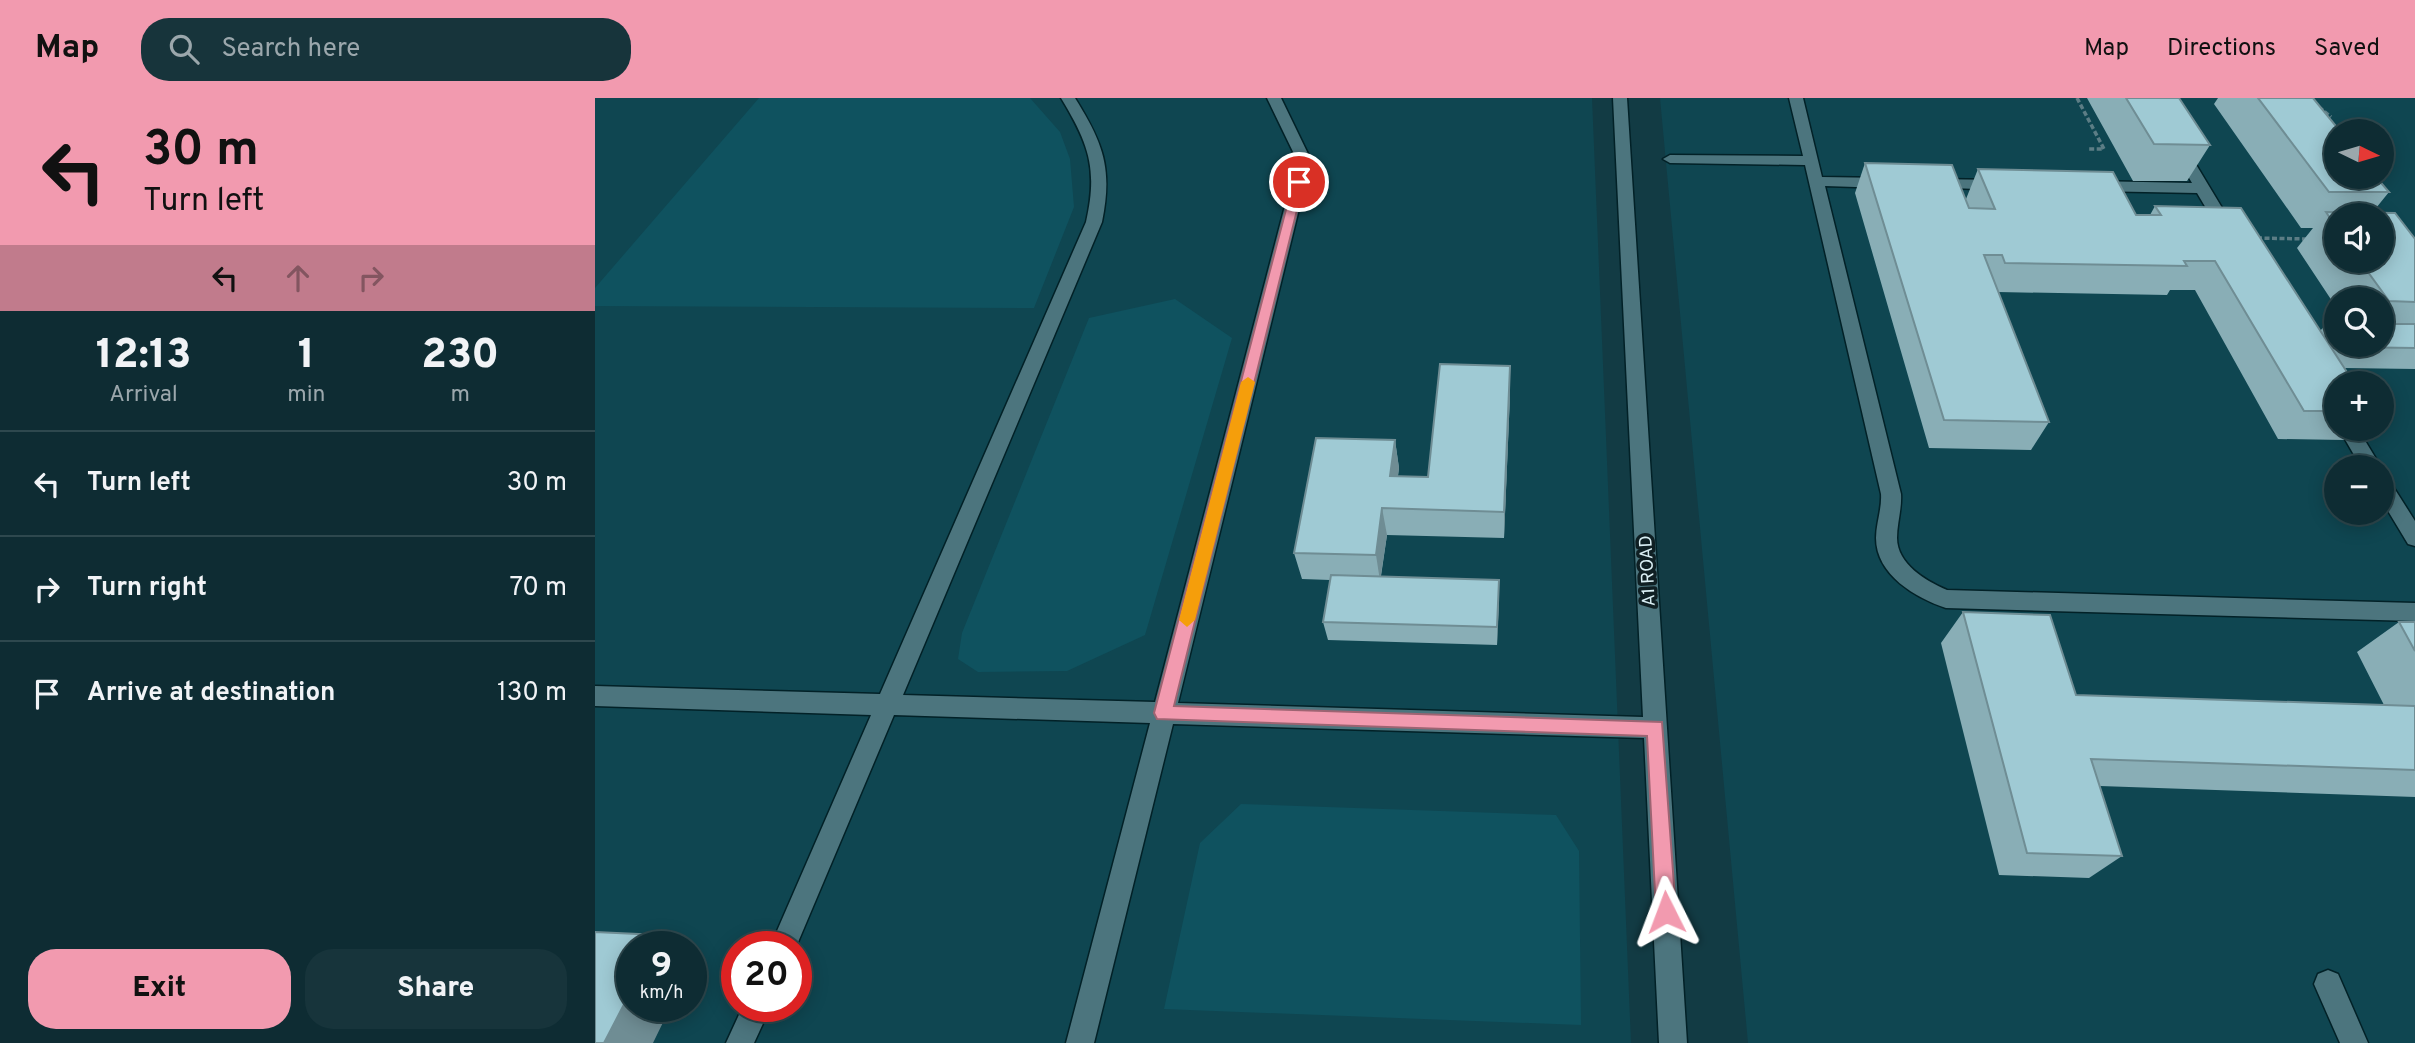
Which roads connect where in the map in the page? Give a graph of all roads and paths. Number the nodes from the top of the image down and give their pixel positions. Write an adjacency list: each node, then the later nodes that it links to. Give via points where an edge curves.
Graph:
1 (1068, 98): 21 (lane, via 1093,140 1102,170 1094,222)
2 (1274, 98): 22 (lane, via 1304,160)
3 (1620, 98): 23 (lane, A1 ROAD)
4 (1796, 98): 11 (lane)
5 (2077, 98): 9 (path, via 2104,149)
6 (2149, 98): 14 (lane)
7 (2305, 100): 8 (path, via 2320,105)
8 (2331, 117)
9 (2088, 149)
10 (1670, 159): 11 (lane)
11 (1814, 171): 12 (lane, via 1906,183); 19 (lane, via 1891,494 1887,543 1904,574 1922,589 1945,599)
12 (2023, 185)
13 (2079, 186): 14 (lane)
14 (2203, 188): 16 (lane)
15 (2314, 239): 16 (path)
16 (2235, 243)
17 (2394, 504): 18 (lane)
18 (2415, 538)
19 (2415, 612)
20 (595, 696): 21 (lane)
21 (889, 705): 22 (lane); 24 (lane)
22 (1163, 713): 23 (lane); 28 (lane)
23 (1656, 728): 29 (lane, A1 ROAD)
24 (790, 931)
25 (2328, 984): 30 (lane)
26 (750, 1022): 27 (lane)
27 (740, 1043)
28 (1080, 1043)
29 (1673, 1043)
30 (2354, 1043)

